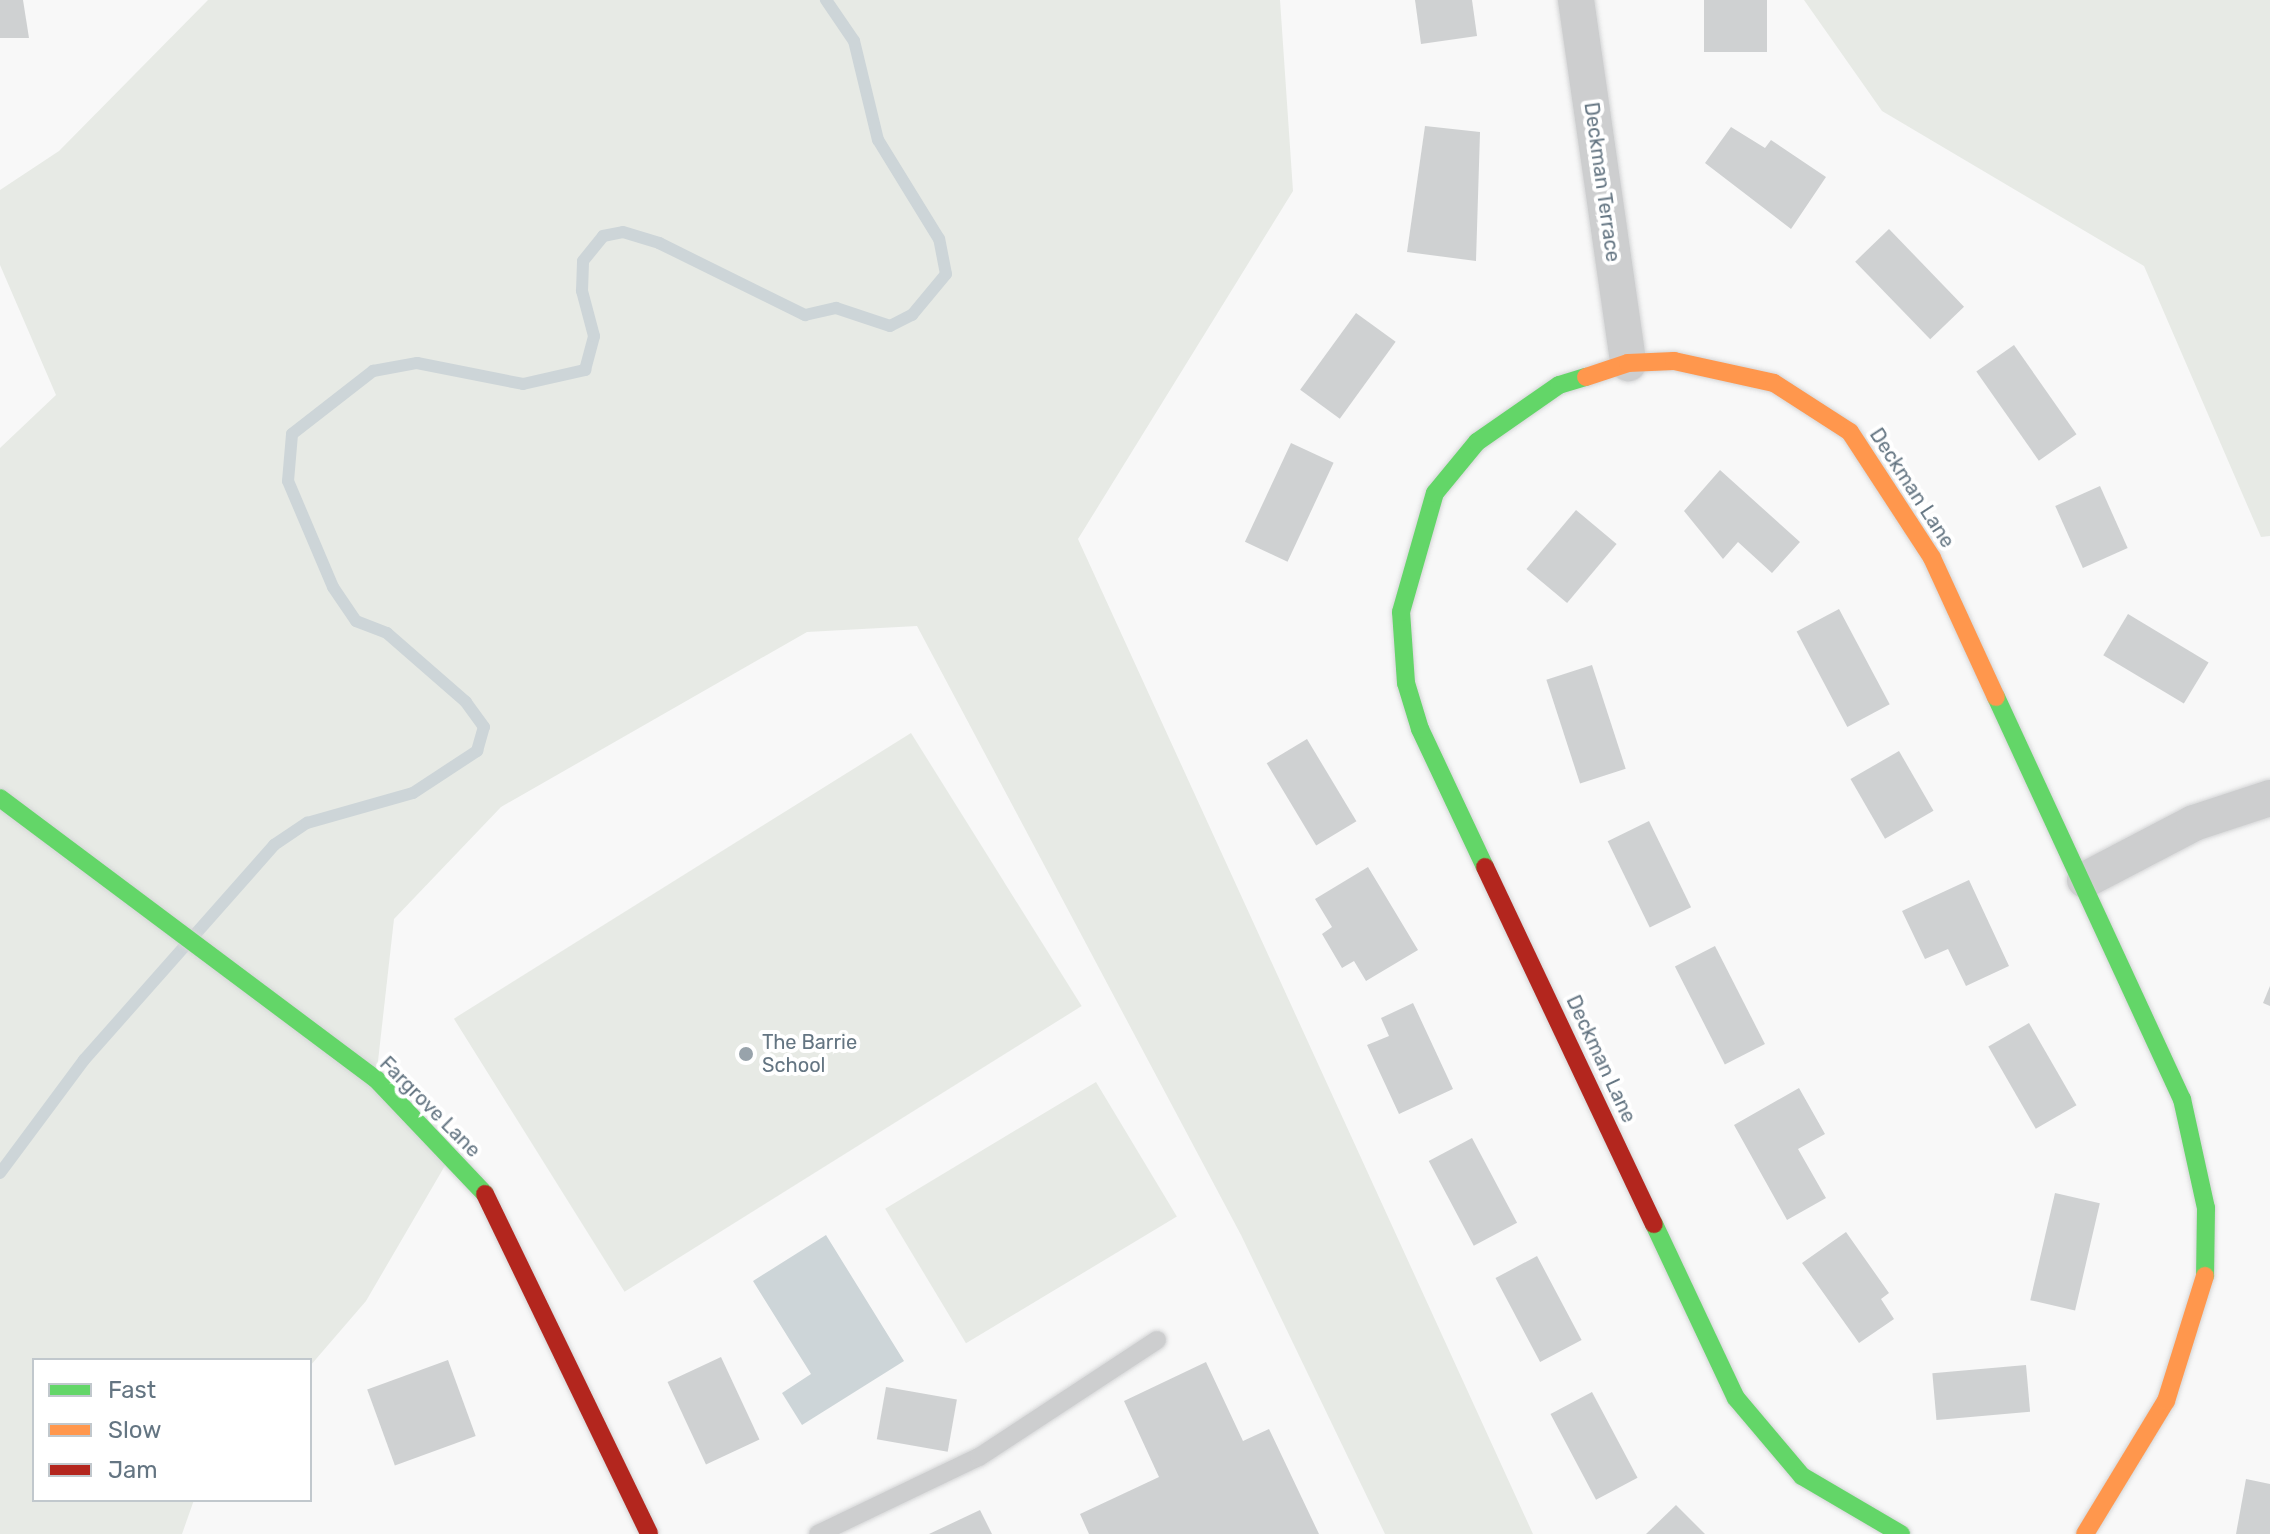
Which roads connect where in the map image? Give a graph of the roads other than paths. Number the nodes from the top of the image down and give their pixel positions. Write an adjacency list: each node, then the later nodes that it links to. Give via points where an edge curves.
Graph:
1 (1576, 0): 2 (street, Deckman Terrace)
2 (1628, 363): 5 (street, Deckman Lane, via 1674,361 1774,383 1850,432 1932,558); 9 (street, Deckman Lane, via 1559,385 1477,442 1435,493 1401,612 1406,683 1420,729 1736,1398 1802,1476)
3 (0, 798): 7 (street, Fargrove Lane, via 376,1079 487,1196)
4 (2270, 798): 5 (street, via 2194,823)
5 (2085, 880): 10 (street, Deckman Lane, via 2182,1099 2206,1208 2205,1283 2166,1401)
6 (1157, 1340): 8 (lane, via 979,1457)
7 (649, 1534)
8 (818, 1534)
9 (1901, 1534)
10 (2085, 1534)

